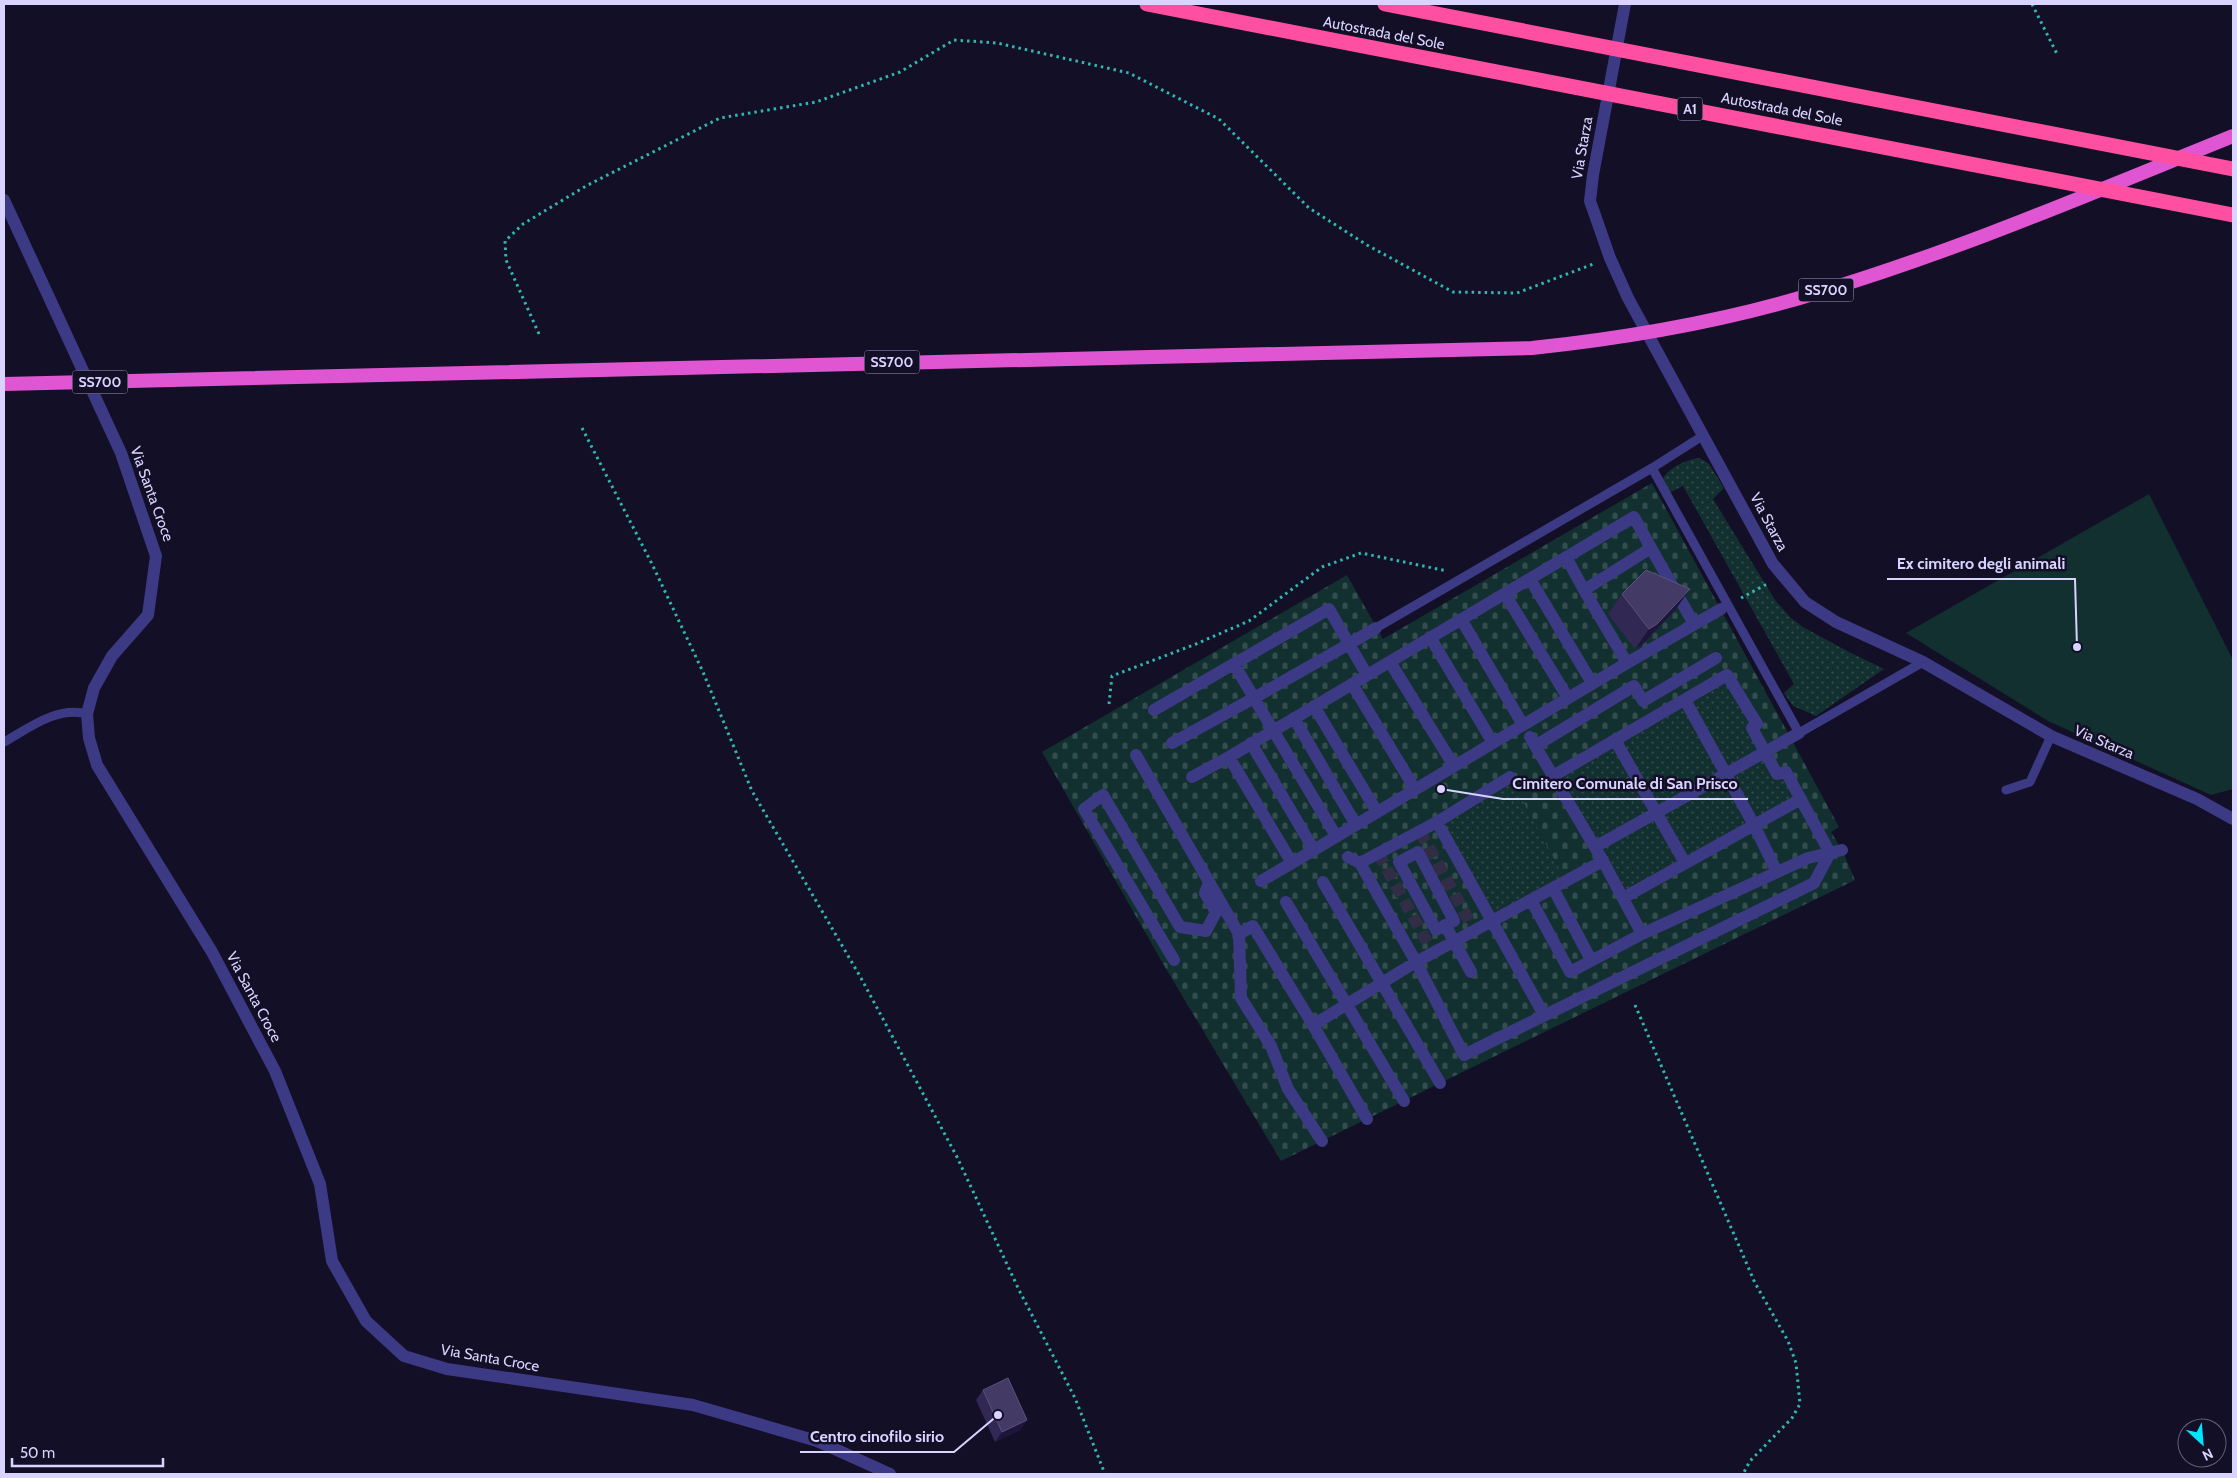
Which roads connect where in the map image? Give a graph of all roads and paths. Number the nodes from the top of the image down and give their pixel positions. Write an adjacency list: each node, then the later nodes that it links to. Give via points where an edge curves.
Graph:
1 (1146, 4): 9 (highway, Autostrada del Sole / A1)
2 (1385, 4): 7 (highway, Autostrada del Sole)
3 (1625, 4): 10 (street, Via Starza, via 1590,202)
4 (2032, 4): 5 (path)
5 (2057, 54)
6 (2233, 136): 12 (highway, SS700, via 1980,238 1812,294 1668,330 1615,339 1532,348)
7 (2233, 169)
8 (4, 200): 44 (street, Via Santa Croce, via 121,453 156,556 148,615 112,656 94,688)
9 (2233, 215)
10 (1610, 258): 11 (path, via 1517,293 1453,292 1367,245 1310,208 1219,119 1129,73 997,42 954,40 900,72 816,102 720,118 586,186 522,224 505,241 506,260); 14 (street, Via Starza, via 1628,298)
11 (540, 334)
12 (4, 384)
13 (582, 428): 110 (path, via 703,672 752,791 861,978 958,1157 1019,1290 1075,1398)
14 (1704, 435): 15 (lane); 32 (street, Via Starza, via 1773,564 1805,602 1836,622)
15 (1652, 468): 18 (lane); 48 (lane)
16 (1651, 548): 17 (street, via 1634,518); 21 (street); 26 (street)
17 (1566, 557): 19 (street); 21 (street)
18 (1467, 575): 27 (lane); 41 (path, via 1361,553 1322,567 1249,621 1112,676)
19 (1530, 579): 22 (street); 36 (street)
20 (1766, 584): 23 (path)
21 (1584, 590): 33 (street)
22 (1505, 594): 25 (street); 39 (street)
23 (1738, 600)
24 (1721, 609): 26 (street)
25 (1461, 619): 28 (street); 46 (street)
26 (1694, 624): 33 (street)
27 (1376, 628): 29 (street)
28 (1430, 637): 31 (street); 54 (street)
29 (1349, 644): 34 (street, via 1329,609); 35 (street); 38 (street)
30 (1716, 658): 60 (street, via 1642,701 1634,686 1532,741)
31 (1390, 662): 35 (street); 58 (street)
32 (1923, 662): 48 (lane); 49 (street, Via Starza)
33 (1627, 663): 36 (street)
34 (1234, 664): 38 (street); 43 (street)
35 (1367, 675): 37 (street)
36 (1592, 683): 39 (street)
37 (1352, 684): 42 (street); 63 (street)
38 (1254, 698): 47 (street); 52 (street)
39 (1568, 698): 46 (street)
40 (1685, 700): 50 (street); 55 (street, via 1727,675 1757,724 1752,728); 59 (street)
41 (1109, 704)
42 (1314, 706): 45 (street); 66 (street)
43 (1154, 710)
44 (87, 714): 51 (lane, via 74,710 51,716); 109 (street, Via Santa Croce, via 89,738 97,765 212,952 275,1071 320,1184 332,1261 366,1321 404,1356 447,1369 692,1405 817,1441)
45 (1294, 718): 47 (street); 70 (street)
46 (1523, 725): 54 (street)
47 (1274, 730): 53 (street); 72 (street)
48 (1799, 733): 55 (street)
49 (2051, 736): 64 (lane, via 2030,782); 68 (street, Via Starza, via 2197,799)
50 (1615, 740): 60 (street); 67 (street)
51 (4, 742)
52 (1172, 743)
53 (1251, 743): 57 (street); 75 (street)
54 (1493, 743): 58 (street)
55 (1765, 752): 59 (street); 65 (street, via 1777,774 1786,772)
56 (1136, 755): 84 (street)
57 (1229, 757): 61 (street); 79 (street)
58 (1454, 766): 63 (street)
59 (1726, 774): 67 (street); 71 (street)
60 (1553, 776): 74 (street)
61 (1192, 777)
62 (1510, 777): 69 (street)
63 (1415, 789): 66 (street)
64 (2006, 790)
65 (1801, 799): 71 (street); 76 (street)
66 (1377, 812): 70 (street)
67 (1656, 812): 74 (street); 80 (street)
68 (2233, 819)
69 (1437, 822): 73 (street); 89 (street)
70 (1356, 825): 72 (street)
71 (1754, 825): 80 (street); 81 (street)
72 (1336, 836): 75 (street)
73 (1399, 841): 77 (street); 96 (street, via 1354,860)
74 (1595, 847): 78 (street)
75 (1314, 850): 79 (street)
76 (1836, 852): 81 (street, via 1808,858); 103 (street, via 1814,883)
77 (1408, 858): 90 (street, via 1399,862 1436,930); 90 (street, via 1418,852 1454,921)
78 (1603, 861): 85 (street); 86 (street)
79 (1292, 862): 82 (street)
80 (1685, 863): 86 (street)
81 (1777, 872): 92 (street)
82 (1261, 881)
83 (1323, 882): 100 (street)
84 (1209, 883): 91 (street); 94 (street, via 1205,893 1216,912 1206,931 1180,927 1103,795 1084,809)
85 (1553, 888): 87 (street); 95 (street)
86 (1623, 898): 92 (street)
87 (1532, 900): 89 (street); 95 (street, via 1570,972)
88 (1286, 902): 101 (street)
89 (1492, 921): 93 (street); 103 (street)
90 (1445, 925): 93 (street)
91 (1239, 934): 99 (street); 104 (street, via 1253,926)
92 (1642, 934): 95 (street)
93 (1454, 942): 96 (street); 98 (street)
94 (1174, 960)
95 (1591, 960)
96 (1416, 962): 100 (street); 103 (street, via 1464,1055)
97 (1231, 968): 99 (street)
98 (1471, 972)
99 (1240, 977): 108 (street, via 1241,998 1271,1046 1288,1089)
100 (1382, 983): 101 (street); 105 (street)
101 (1347, 1004): 104 (street); 106 (street)
102 (1635, 1005): 111 (path, via 1755,1283 1788,1341 1796,1362 1800,1404 1792,1418 1750,1461)
103 (1544, 1016)
104 (1314, 1025): 107 (street)
105 (1440, 1083)
106 (1404, 1101)
107 (1367, 1119)
108 (1322, 1141)
109 (890, 1474)
110 (1105, 1474)
111 (1743, 1474)

